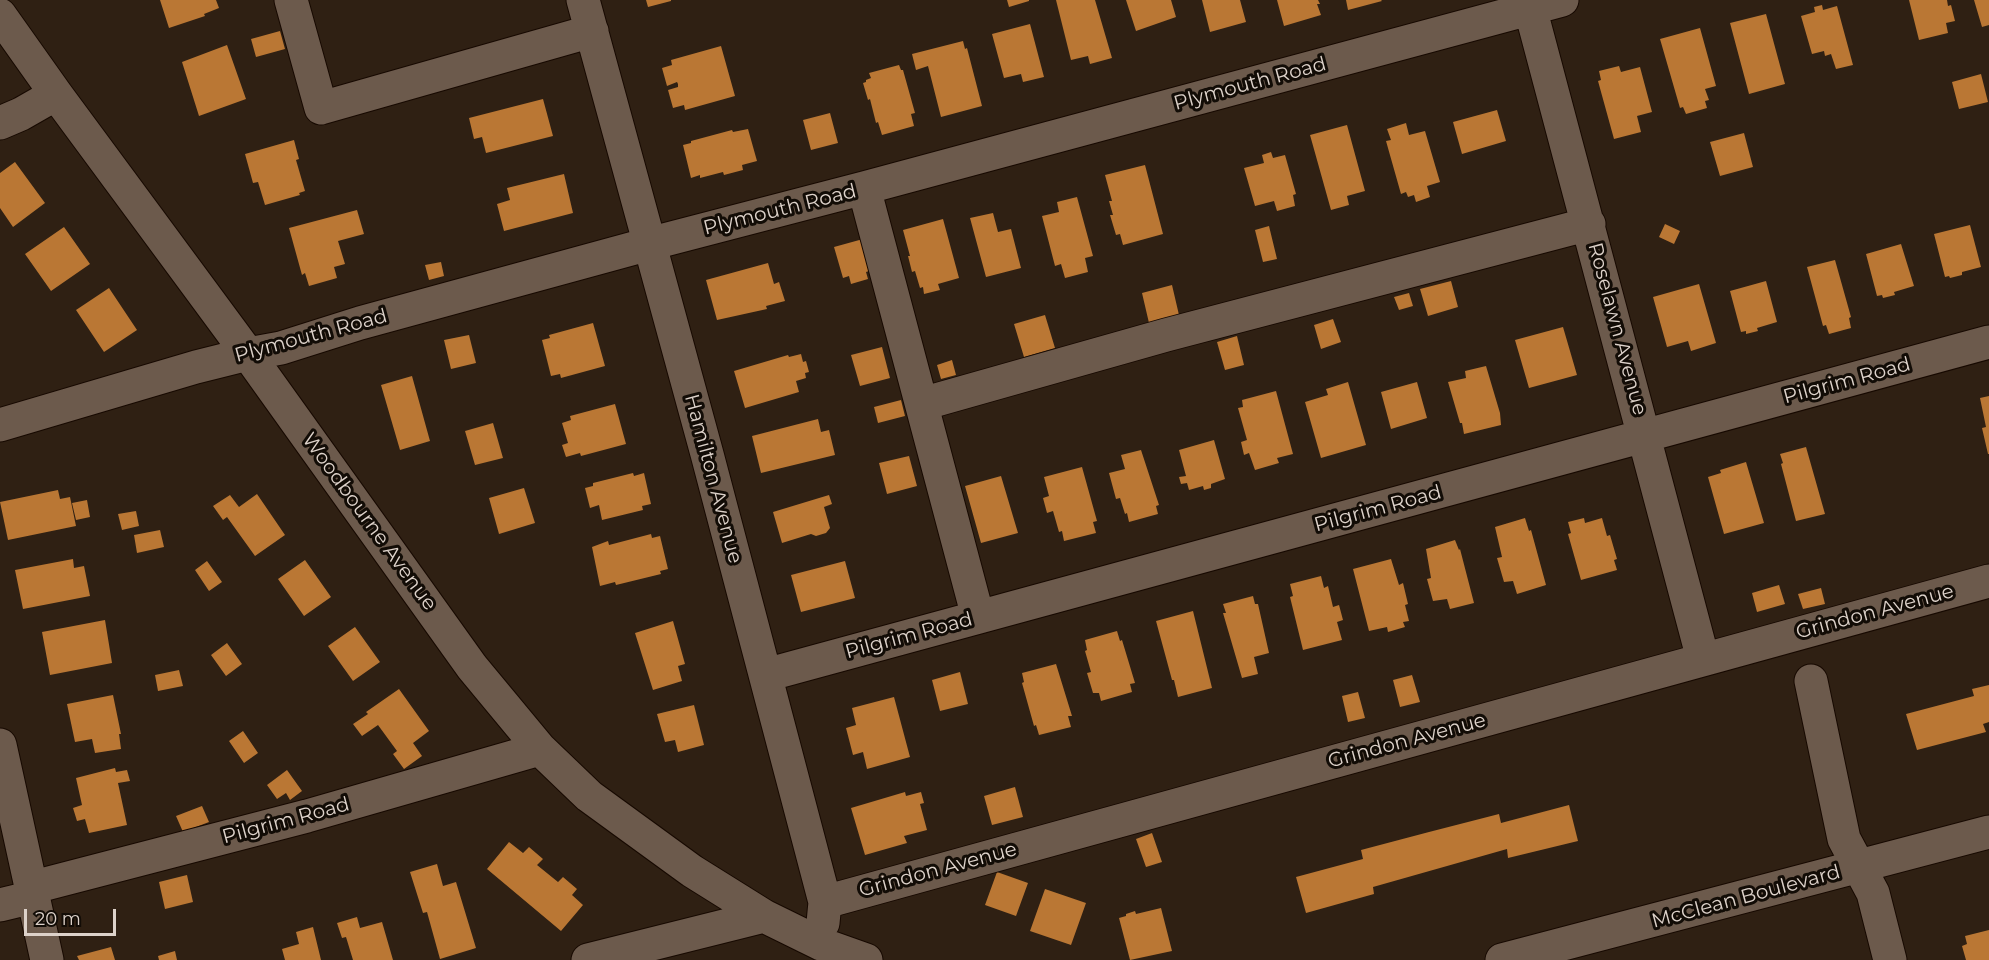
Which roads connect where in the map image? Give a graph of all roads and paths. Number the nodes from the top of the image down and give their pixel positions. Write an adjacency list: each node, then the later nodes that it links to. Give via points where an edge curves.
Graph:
1 (291, 0): 6 (street, via 321,108)
2 (584, 0): 6 (street, Hamilton Avenue)
3 (1562, 0): 4 (street, Plymouth Road)
4 (1529, 4): 9 (street, Plymouth Road); 10 (street, Roselawn Avenue)
5 (0, 15): 7 (street, Woodbourne Avenue)
6 (592, 31): 11 (street, Hamilton Avenue)
7 (56, 94): 8 (street); 13 (street, Woodbourne Avenue)
8 (0, 123)
9 (864, 188): 11 (street, Plymouth Road); 14 (street)
10 (1589, 224): 14 (street, via 1177,332); 16 (street, Roselawn Avenue)
11 (649, 244): 13 (street, Plymouth Road); 20 (street, Hamilton Avenue)
12 (1989, 342): 16 (street, Pilgrim Road)
13 (248, 354): 15 (street, Plymouth Road); 23 (street, Woodbourne Avenue, via 472,667)
14 (922, 404): 18 (street)
15 (0, 425)
16 (1645, 436): 18 (street, Pilgrim Road); 19 (street, Roselawn Avenue)
17 (1989, 581): 19 (street, Grindon Avenue)
18 (978, 617): 20 (street, Pilgrim Road)
19 (1703, 659): 27 (street, Grindon Avenue)
20 (766, 675): 27 (street, Hamilton Avenue)
21 (1811, 681): 25 (street, via 1844,838)
22 (0, 745): 26 (street)
23 (540, 749): 26 (street, Pilgrim Road); 29 (street, Woodbourne Avenue, via 589,796 692,871)
24 (1989, 832): 25 (street, McClean Boulevard)
25 (1859, 867): 34 (street, McClean Boulevard); 35 (street, via 1873,892)
26 (31, 893): 28 (street, Pilgrim Road); 31 (street)
27 (825, 902): 30 (street, Hamilton Avenue)
28 (0, 905)
29 (764, 916): 30 (street, Woodbourne Avenue); 32 (street)
30 (821, 952): 33 (street, Woodbourne Avenue)
31 (47, 960)
32 (590, 960)
33 (866, 960)
34 (1502, 960)
35 (1890, 960)

